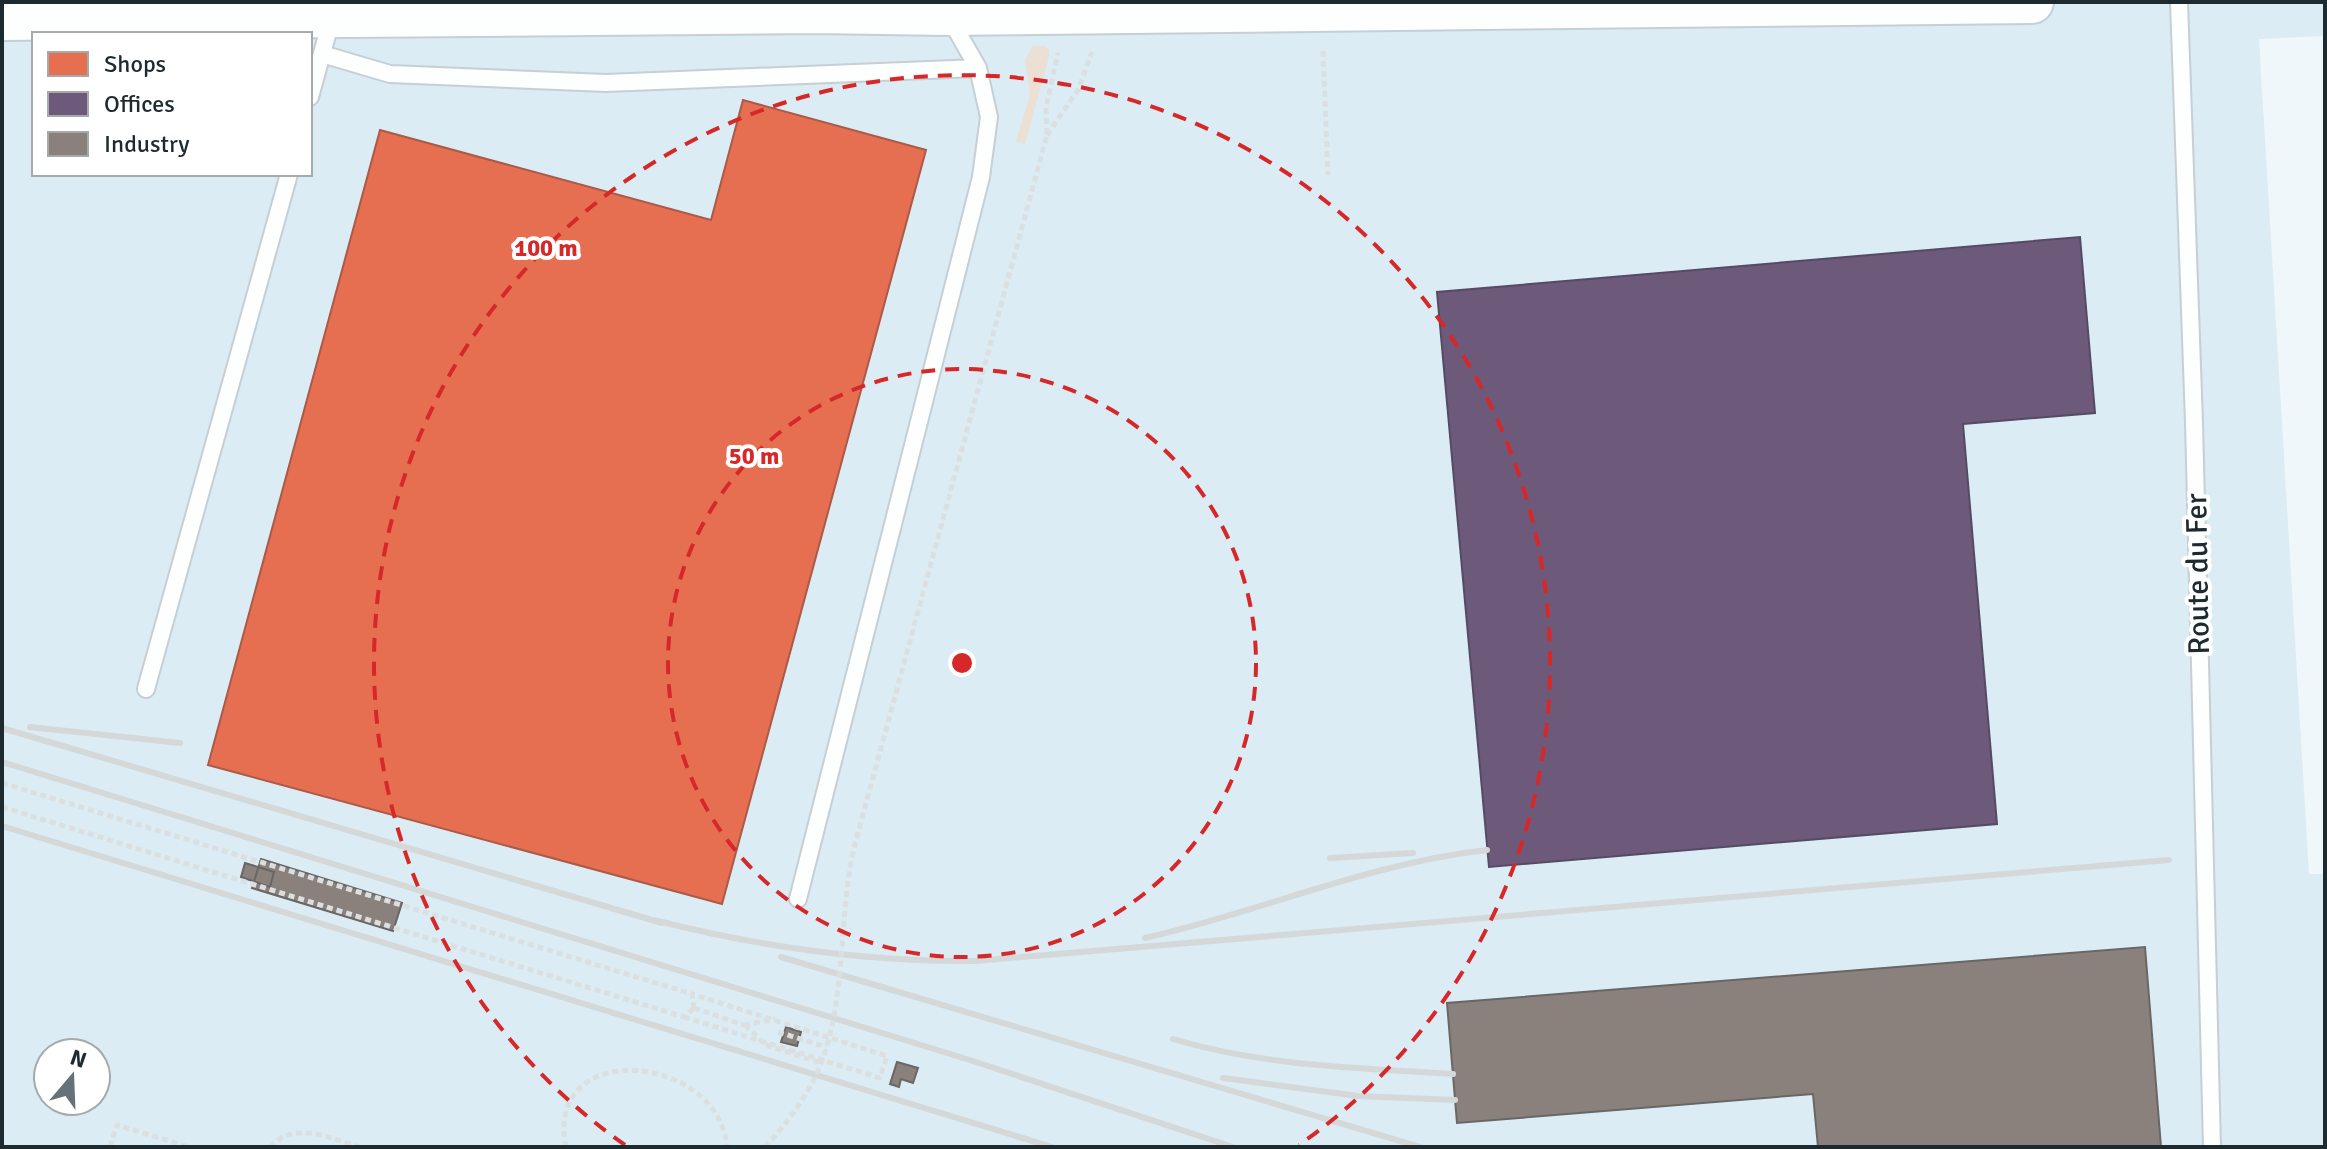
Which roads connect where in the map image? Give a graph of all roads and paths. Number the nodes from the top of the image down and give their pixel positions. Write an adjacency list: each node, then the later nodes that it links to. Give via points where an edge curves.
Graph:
1 (2032, 2): 3 (street)
2 (2179, 2): 37 (lane, Route du Fer)
3 (947, 14): 7 (street, via 799,12); 11 (lane)
4 (2, 19): 5 (street)
5 (266, 32)
6 (312, 34): 7 (street)
7 (327, 35): 11 (lane, via 390,74 606,83); 12 (lane)
8 (1323, 38): 14 (path)
9 (1095, 40): 13 (path, via 1078,90)
10 (1059, 41): 13 (path, via 1046,108)
11 (978, 68): 19 (lane, via 989,117 981,177)
12 (312, 90)
13 (1047, 135): 26 (path, bridge, via 852,856)
14 (1328, 175)
15 (288, 176): 16 (lane)
16 (146, 689)
17 (2, 783): 20 (path)
18 (2, 807): 22 (path)
19 (798, 899)
20 (692, 994): 21 (path); 23 (path)
21 (694, 1008): 22 (path); 24 (path)
22 (684, 1017): 27 (path)
23 (781, 1023): 25 (path); 27 (path, via 887,1056 880,1078)
24 (744, 1025): 26 (path, bridge, via 775,1019); 29 (path, bridge, via 766,1045)
25 (778, 1032): 27 (path); 28 (path)
26 (829, 1036): 28 (path, bridge)
27 (774, 1044)
28 (826, 1047): 29 (path, bridge)
29 (821, 1063): 36 (path, bridge, via 794,1114)
30 (110, 1147): 31 (path, via 117,1125)
31 (189, 1147)
32 (270, 1147): 33 (path, via 280,1137 307,1132)
33 (359, 1147)
34 (566, 1147): 35 (path, via 568,1110 580,1088 600,1074 627,1070 676,1082 704,1098 720,1120)
35 (727, 1147)
36 (765, 1147)
37 (2212, 1147)

